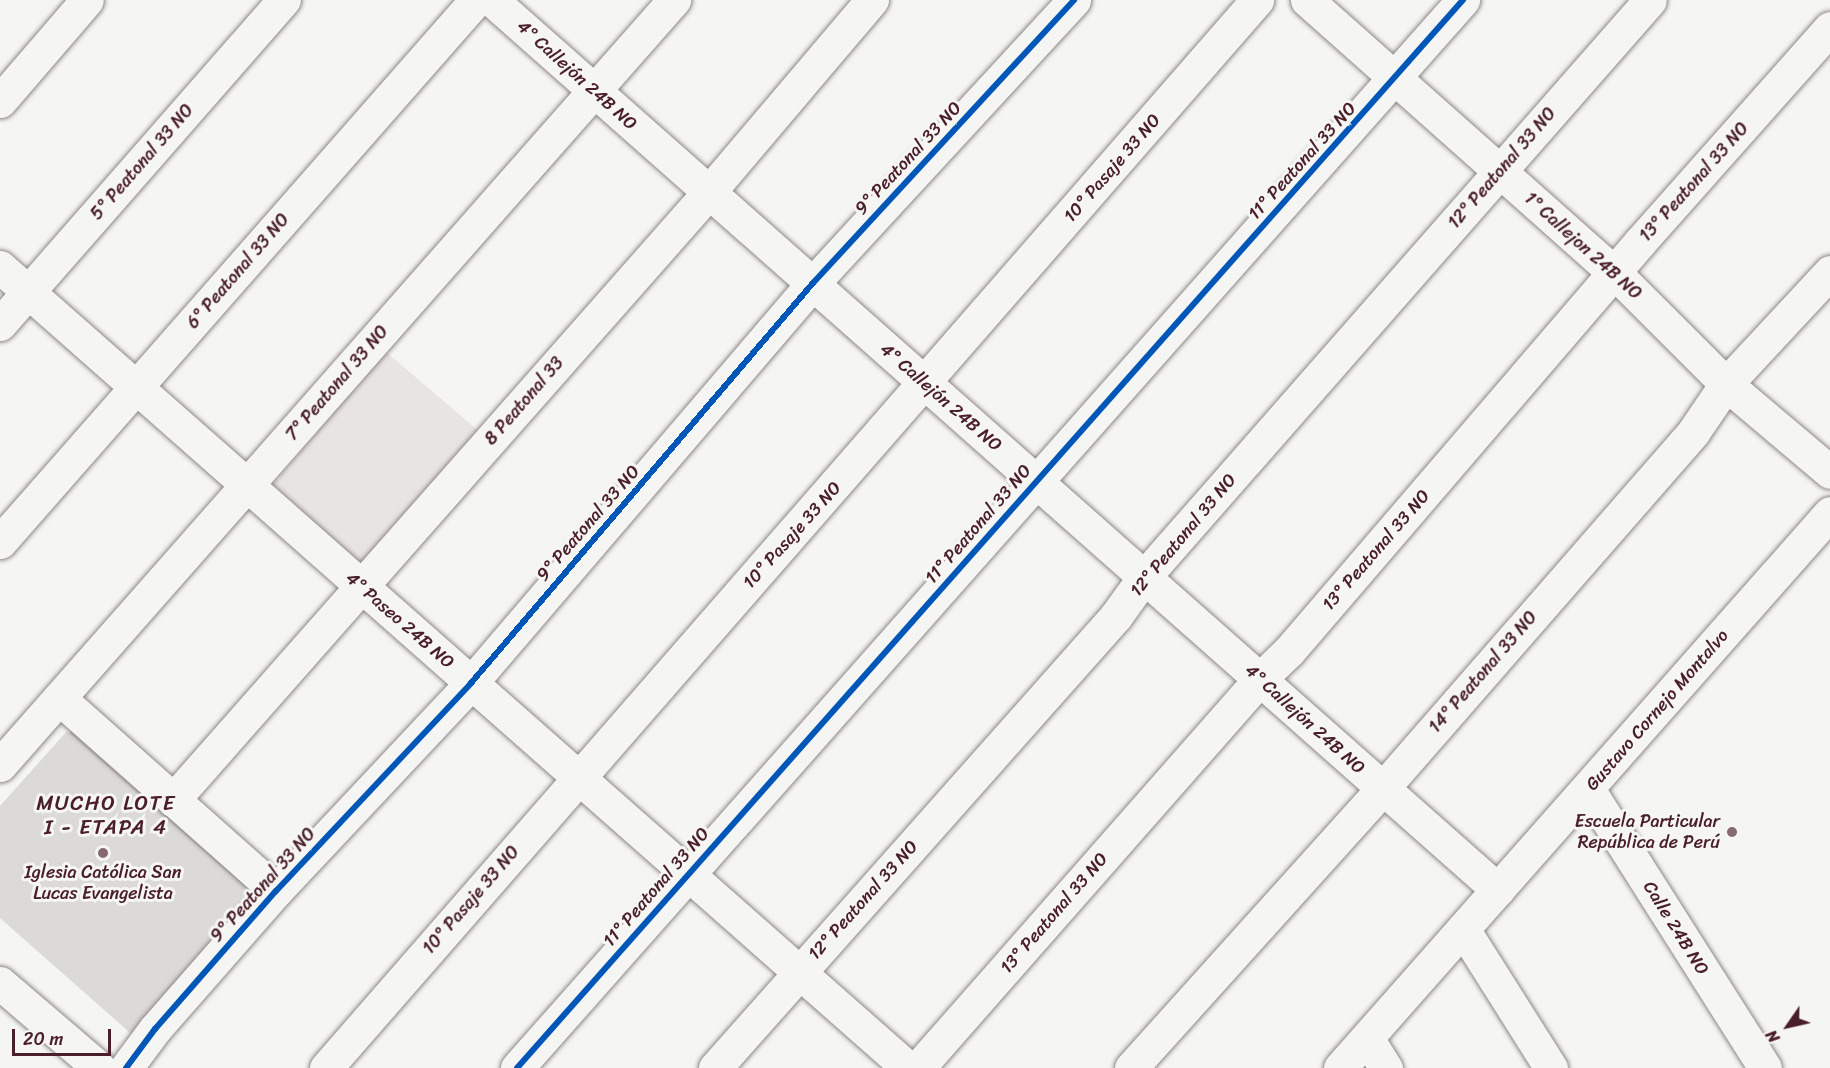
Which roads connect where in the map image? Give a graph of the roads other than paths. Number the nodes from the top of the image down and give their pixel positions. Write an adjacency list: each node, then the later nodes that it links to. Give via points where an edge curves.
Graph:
1 (87, 0): 15 (street)
2 (284, 0): 22 (street, 5° Peatonal 33 NO)
3 (476, 0): 26 (street, 6° Peatonal 33 NO)
4 (492, 0): 14 (street, 4° Callejón 24B NO)
5 (674, 0): 14 (street, 7° Peatonal 33 NO)
6 (872, 0): 17 (street, 8 Peatonal 33)
7 (1074, 0): 21 (street, 9° Peatonal 33 NO)
8 (1257, 0): 24 (street, 10° Pasaje 33 NO)
9 (1307, 0): 13 (street, 1° Callejon 24B NO)
10 (1463, 0): 13 (street, 11° Peatonal 33 NO)
11 (1650, 0): 16 (street, 12° Peatonal 33 NO)
12 (1830, 28): 20 (street, 13° Peatonal 33 NO)
13 (1396, 79): 16 (street, 1° Callejon 24B NO); 28 (street, 11° Peatonal 33 NO)
14 (594, 90): 17 (street, 4° Callejón 24B NO); 29 (street, 7° Peatonal 33 NO)
15 (0, 101)
16 (1500, 171): 20 (street, 1° Callejon 24B NO); 32 (street, 12° Peatonal 33 NO)
17 (709, 192): 21 (street, 4° Callejón 24B NO); 33 (street, 8 Peatonal 33)
18 (0, 267): 22 (street, 4° Paseo 24B NO)
19 (1830, 272): 25 (street, 14° Peatonal 33 NO)
20 (1615, 273): 25 (street, 1° Callejon 24B NO); 34 (street, 13° Peatonal 33 NO, via 1290,651)
21 (813, 283): 24 (street, 4° Callejón 24B NO); 35 (street, 9° Peatonal 33 NO)
22 (28, 292): 23 (street, 5° Peatonal 33 NO); 26 (street, 4° Paseo 24B NO)
23 (0, 324)
24 (926, 384): 28 (street, 4° Callejón 24B NO); 38 (street, 10° Pasaje 33 NO)
25 (1726, 384): 27 (street, 1° Callejon 24B NO); 39 (street, 14° Peatonal 33 NO, via 1694,431)
26 (136, 387): 29 (street, 4° Paseo 24B NO); 31 (street, 6° Peatonal 33 NO)
27 (1830, 472)
28 (1036, 480): 32 (street, 4° Callejón 24B NO); 42 (street, 11° Peatonal 33 NO)
29 (247, 485): 33 (street, 4° Paseo 24B NO); 36 (street, 7° Peatonal 33 NO)
30 (1830, 513): 40 (street, Gustavo Cornejo Montalvo)
31 (0, 542)
32 (1144, 577): 34 (street, 4° Callejón 24B NO); 46 (street, 12° Peatonal 33 NO, via 1108,625)
33 (362, 586): 35 (street, 4° Paseo 24B NO); 41 (street, 8 Peatonal 33)
34 (1260, 679): 39 (street, 4° Callejón 24B NO); 55 (street, 13° Peatonal 33 NO)
35 (471, 682): 38 (street, 4° Paseo 24B NO); 44 (street, 9° Peatonal 33 NO)
36 (59, 699): 37 (street, 7° Peatonal 33 NO); 41 (street)
37 (0, 765)
38 (578, 776): 42 (street, 4° Paseo 24B NO); 51 (street, 10° Pasaje 33 NO)
39 (1383, 788): 43 (street, 4° Callejón 24B NO); 56 (street, 14° Peatonal 33 NO)
40 (1588, 789): 43 (street, Gustavo Cornejo Montalvo); 60 (street, Calle 24B NO)
41 (173, 800): 44 (street)
42 (687, 874): 46 (street, 4° Paseo 24B NO); 52 (street, 11° Peatonal 33 NO)
43 (1498, 890): 45 (street, Gustavo Cornejo Montalvo)
44 (276, 891): 50 (street, 9° Peatonal 33 NO, via 155,1029)
45 (1463, 929): 48 (street, Gustavo Cornejo Montalvo); 59 (street)
46 (799, 971): 53 (street, 12° Peatonal 33 NO); 54 (street, 4° Paseo 24B NO)
47 (0, 983): 49 (street)
48 (1367, 1038): 57 (street, Gustavo Cornejo Montalvo); 58 (street)
49 (99, 1068)
50 (126, 1068)
51 (326, 1068)
52 (518, 1068)
53 (715, 1068)
54 (909, 1068)
55 (918, 1068)
56 (1131, 1068)
57 (1340, 1068)
58 (1386, 1068)
59 (1551, 1068)
60 (1765, 1068)

